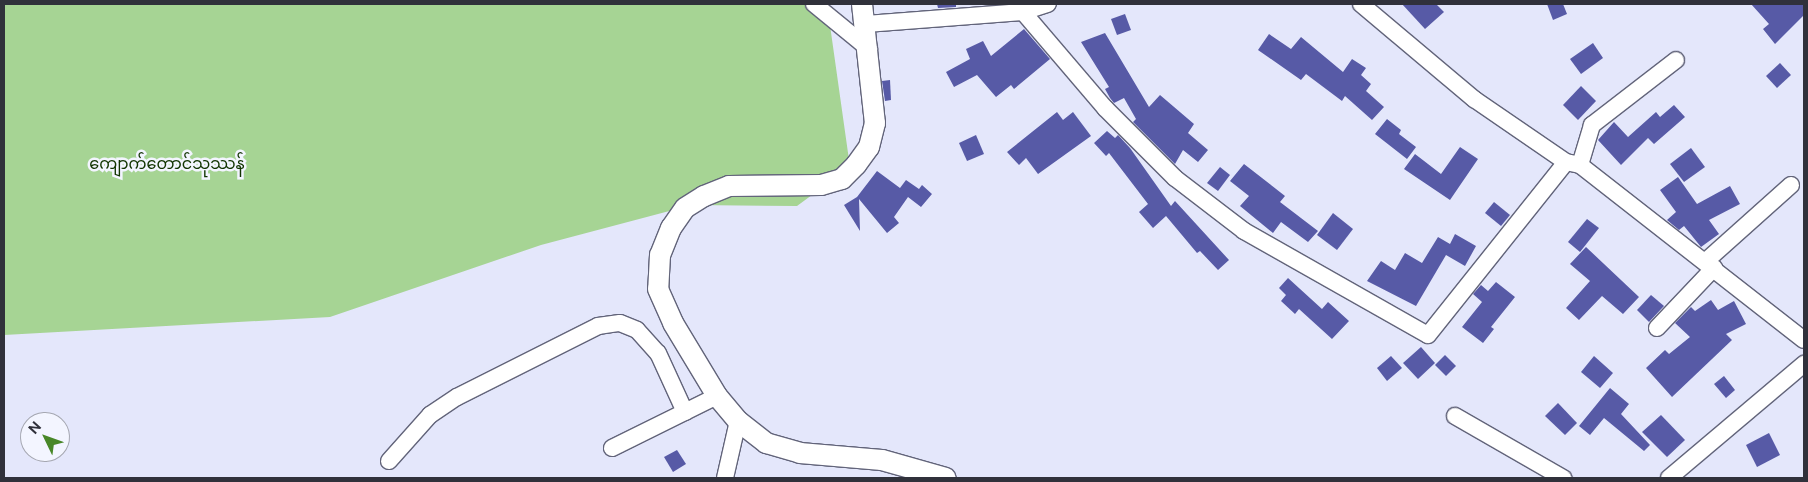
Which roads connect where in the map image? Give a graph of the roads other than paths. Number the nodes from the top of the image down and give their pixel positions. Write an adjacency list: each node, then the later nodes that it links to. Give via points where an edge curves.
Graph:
1 (814, 4): 7 (street)
2 (862, 4): 6 (street)
3 (1048, 4): 5 (street)
4 (1360, 4): 9 (street, via 1474,98)
5 (1023, 12): 6 (street); 9 (street, via 1105,108 1175,178 1244,231 1428,335)
6 (866, 24): 7 (street)
7 (869, 48): 15 (street, via 875,123 869,147 842,179 805,186 729,186 704,196 686,208 672,228 660,255 658,289 673,323)
8 (1676, 60): 9 (street, via 1592,125)
9 (1573, 163): 11 (street)
10 (1791, 185): 11 (street)
11 (1710, 265): 12 (street); 13 (street)
12 (1657, 328)
13 (1804, 340)
14 (1804, 364): 24 (street)
15 (717, 396): 16 (street); 18 (street)
16 (685, 412): 19 (street); 20 (street, via 658,353 637,330 620,322 598,326 437,410)
17 (1455, 416): 23 (street)
18 (738, 421): 21 (street); 22 (street, via 766,443 800,453 882,460)
19 (612, 448)
20 (389, 461)
21 (725, 478)
22 (946, 478)
23 (1563, 478)
24 (1668, 478)

